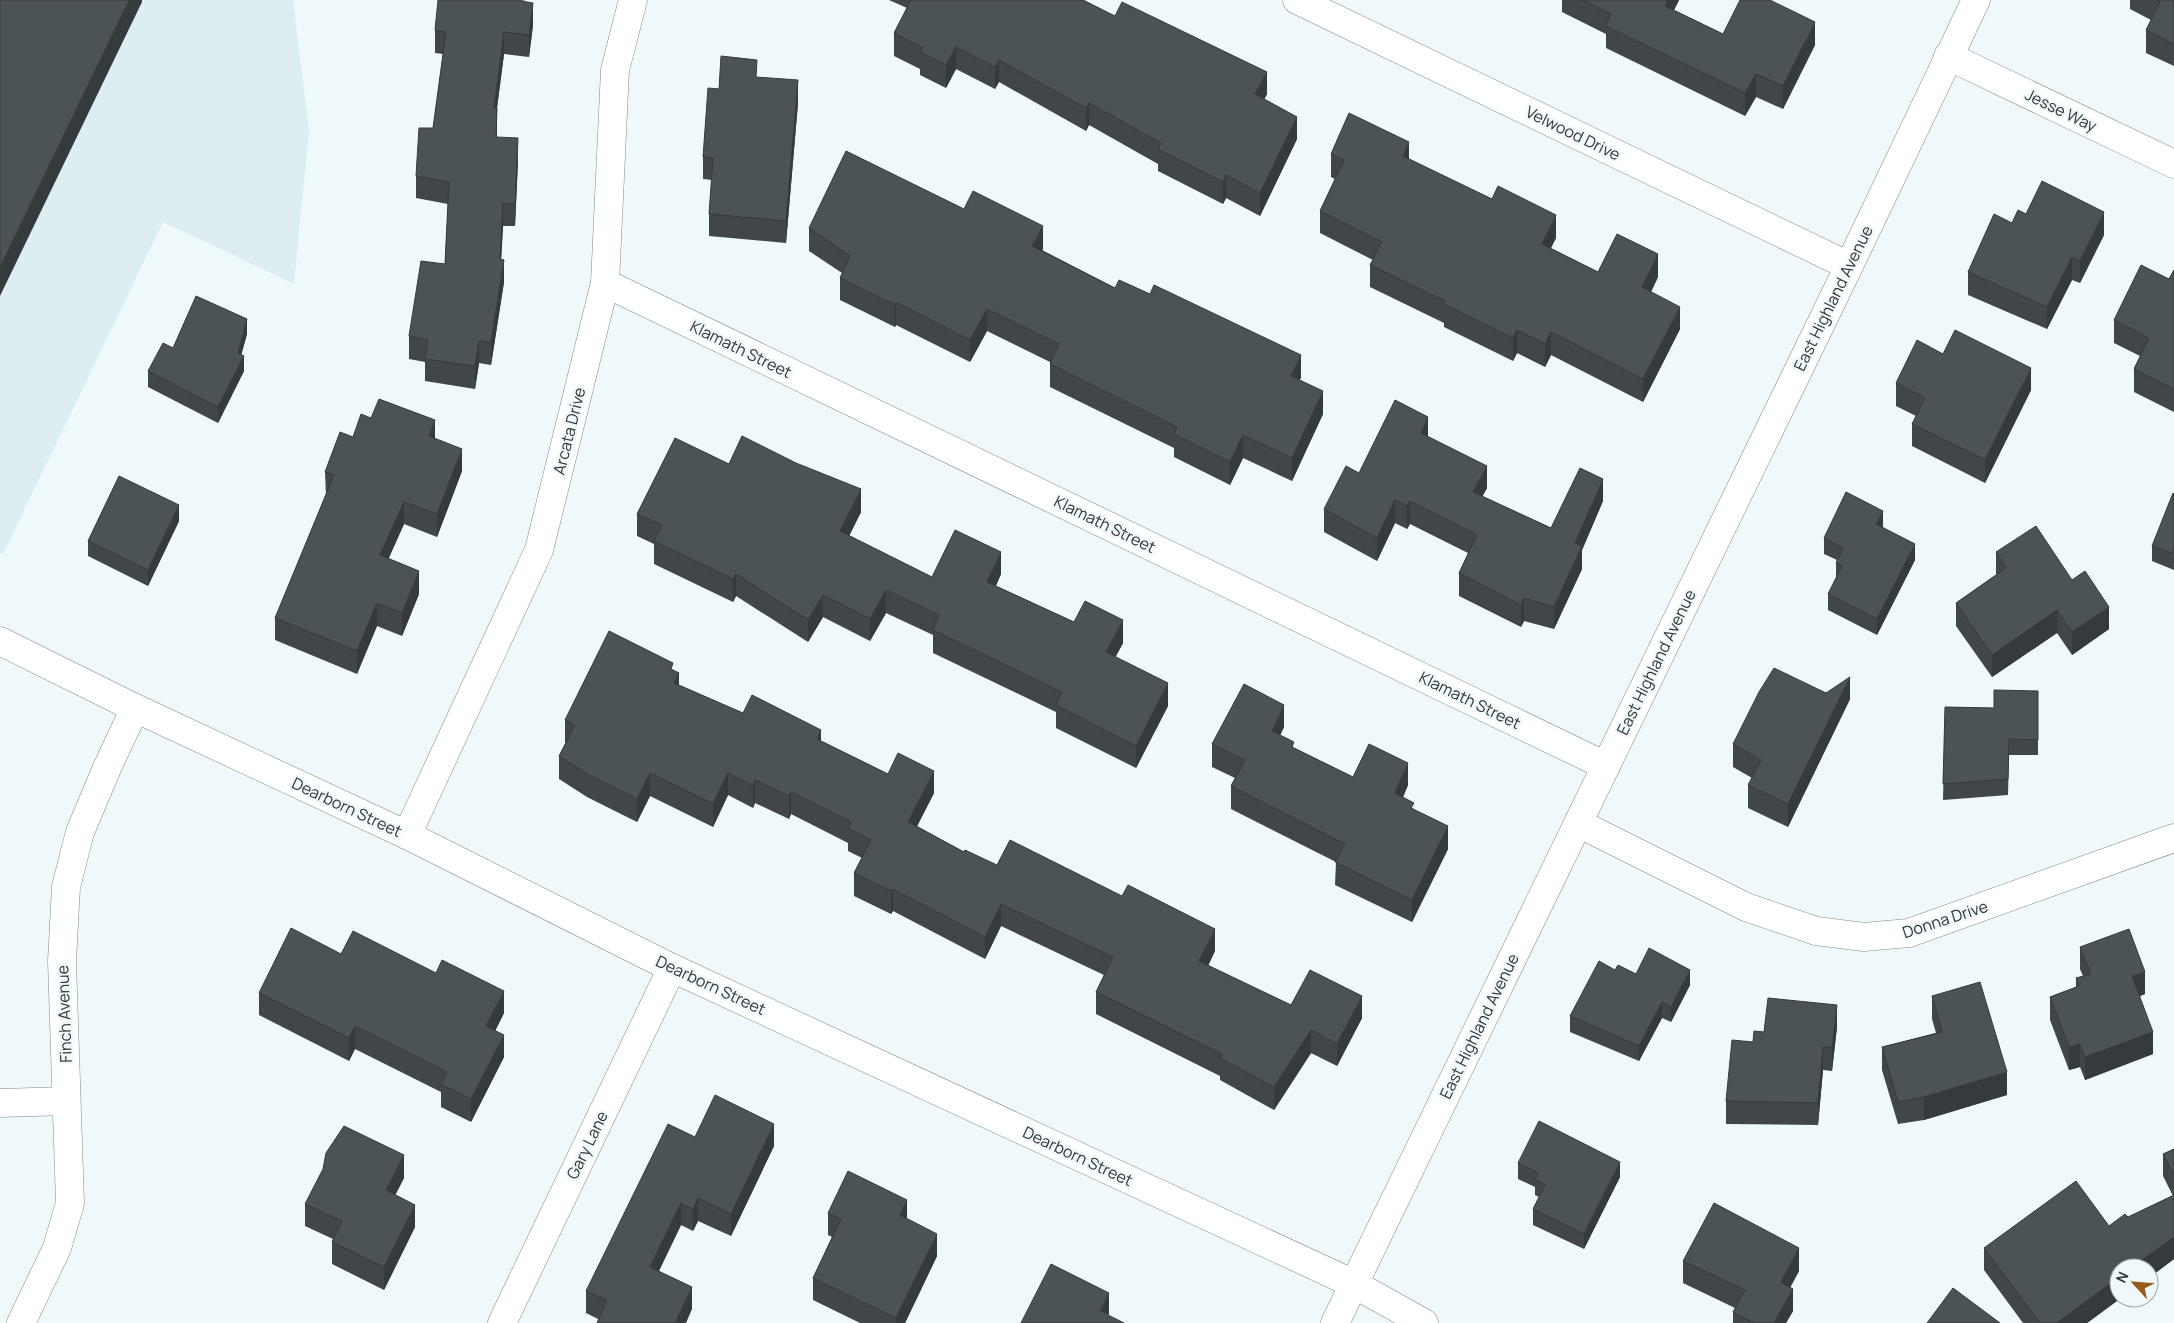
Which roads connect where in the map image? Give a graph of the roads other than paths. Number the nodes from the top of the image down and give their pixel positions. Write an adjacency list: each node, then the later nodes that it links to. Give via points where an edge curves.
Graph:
1 (633, 0): 7 (street, Arcata Drive, via 615,70)
2 (1297, 0): 6 (street, Velwood Drive)
3 (1976, 0): 4 (street, East Highland Avenue)
4 (1948, 56): 5 (street, Jesse Way); 6 (street, East Highland Avenue)
5 (2174, 164)
6 (1848, 266): 10 (street, East Highland Avenue)
7 (605, 284): 10 (street, Klamath Street); 12 (street, Arcata Drive, via 539,550)
8 (0, 641): 9 (street, Dearborn Street)
9 (135, 708): 12 (street, Dearborn Street); 15 (street, Finch Avenue, via 80,832 66,886 62,961)
10 (1606, 766): 11 (street, East Highland Avenue)
11 (1578, 823): 13 (street, Donna Drive, via 1746,906 1816,931 1864,938 1909,933); 17 (street, East Highland Avenue)
12 (407, 836): 14 (street, Dearborn Street)
13 (2174, 838)
14 (672, 968): 17 (street, Dearborn Street); 19 (street, Gary Lane)
15 (66, 1101): 16 (street); 18 (street, Finch Avenue, via 70,1203 57,1248)
16 (0, 1103)
17 (1354, 1284): 20 (street, East Highland Avenue); 21 (street, Dearborn Street)
18 (21, 1323)
19 (502, 1323)
20 (1334, 1323)
21 (1424, 1323)

